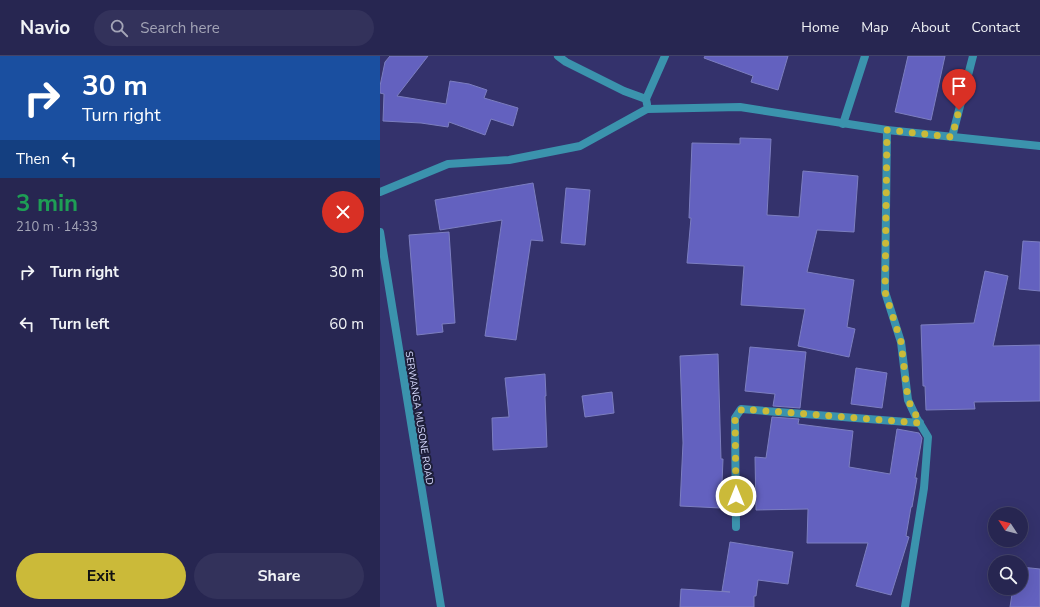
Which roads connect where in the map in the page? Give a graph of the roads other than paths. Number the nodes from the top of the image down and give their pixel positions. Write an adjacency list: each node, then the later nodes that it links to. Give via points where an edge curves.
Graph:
1 (558, 56): 5 (street, via 624,91)
2 (664, 56): 5 (street)
3 (865, 56): 7 (street)
4 (973, 56): 9 (street)
5 (646, 99): 6 (street)
6 (647, 109): 7 (street, via 740,107); 11 (street, via 580,146 509,160 448,164)
7 (843, 124): 8 (street)
8 (887, 130): 9 (street); 13 (street, via 885,292 901,342 908,400)
9 (952, 137): 10 (street)
10 (1040, 146)
11 (380, 192)
12 (380, 232): 15 (street, SERWANGA MUSONE ROAD)
13 (920, 423): 14 (street, via 742,409 735,418); 16 (street, via 928,437)
14 (736, 527)
15 (441, 607)
16 (905, 607)

